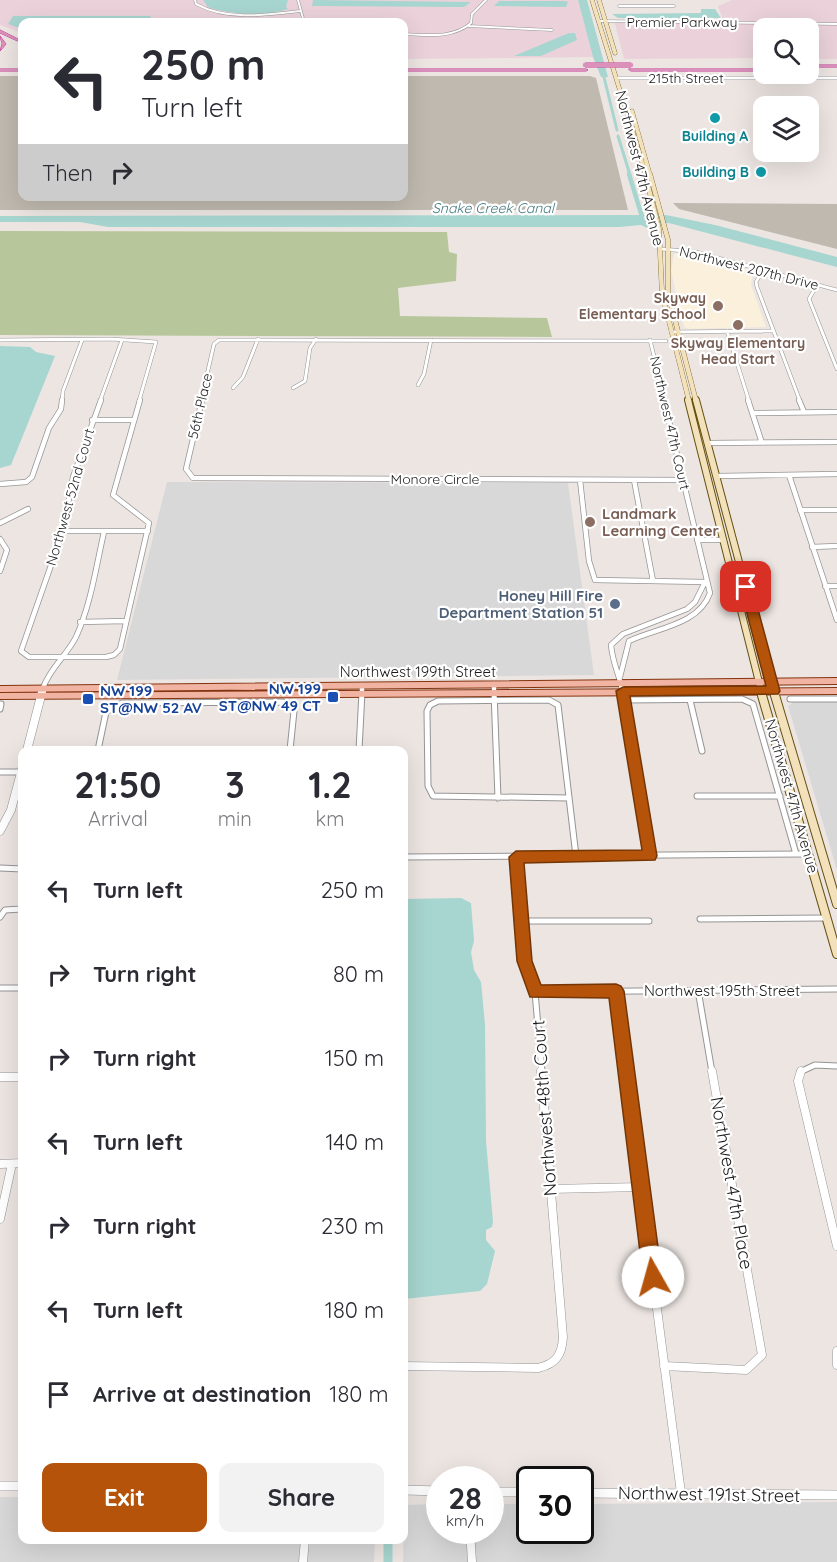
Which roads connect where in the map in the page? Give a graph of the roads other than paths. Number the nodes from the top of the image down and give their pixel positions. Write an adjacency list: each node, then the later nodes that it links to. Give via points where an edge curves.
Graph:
1 (195, 0): 9 (street, via 203,9 226,14)
2 (298, 0): 9 (street)
3 (486, 0): 15 (street, via 472,14)
4 (592, 0): 12 (main road)
5 (599, 0): 13 (main road)
6 (617, 0): 8 (street)
7 (672, 0): 8 (street, via 675,8)
8 (619, 6): 10 (street)
9 (300, 11): 11 (street)
10 (620, 11)
11 (303, 18)
12 (598, 21): 13 (street, Premier Parkway); 28 (main road)
13 (605, 21): 14 (street, Premier Parkway); 28 (main road)
14 (837, 24)
15 (469, 26): 16 (street); 18 (street, via 444,33)
16 (552, 30)
17 (0, 31): 20 (highway)
18 (408, 34)
19 (0, 37): 21 (highway, via 4,44)
20 (18, 40)
21 (0, 50)
22 (0, 67): 23 (highway)
23 (18, 67)
24 (408, 68): 25 (highway)
25 (753, 68)
26 (819, 68): 27 (highway)
27 (837, 68)
28 (620, 78): 29 (street, 215th Street); 30 (main road, Northwest 47th Avenue)
29 (837, 79)
30 (658, 214): 31 (main road, Northwest 47th Avenue); 32 (main road, Northwest 47th Avenue)
31 (668, 248): 32 (street, Northwest 207th Drive); 33 (street, Northwest 207th Drive); 39 (main road, Northwest 47th Avenue, via 667,284)
32 (662, 249): 38 (main road, Northwest 47th Avenue, via 660,283)
33 (763, 270): 34 (street, Northwest 207th Drive); 37 (street, via 756,282)
34 (818, 285): 35 (street, Northwest 207th Drive); 48 (street, via 809,299)
35 (837, 291)
36 (727, 331): 37 (street); 39 (street); 54 (street)
37 (773, 331): 52 (street)
38 (671, 332): 39 (street); 57 (main road, Northwest 47th Avenue)
39 (680, 332): 59 (main road, Northwest 47th Avenue)
40 (258, 339): 41 (street); 50 (street, via 252,348 247,374); 61 (street, 56th Place, via 219,340 214,344)
41 (316, 339): 45 (street); 51 (street, via 310,348 305,381)
42 (0, 340): 43 (street)
43 (82, 340): 44 (street); 69 (street, via 63,391 61,409 49,428 32,477 26,482)
44 (122, 340): 55 (street, Northwest 52nd Court); 56 (street, via 155,341)
45 (430, 340): 46 (street); 49 (street, via 425,350 425,375)
46 (650, 340): 47 (street); 67 (street, Northwest 47th Court)
47 (666, 341)
48 (837, 369)
49 (418, 385)
50 (233, 388)
51 (293, 388)
52 (804, 412): 53 (street); 54 (street)
53 (837, 412)
54 (754, 413): 60 (street)
55 (93, 420): 56 (street); 74 (street, Northwest 52nd Court, via 73,477)
56 (133, 420): 75 (street, via 112,495 149,523)
57 (697, 434): 59 (main road); 68 (main road, Northwest 47th Avenue)
58 (837, 442): 60 (street)
59 (710, 443): 60 (street); 64 (main road, Northwest 47th Avenue)
60 (762, 443)
61 (188, 474): 65 (street, Monore Circle, via 193,478)
62 (837, 474): 63 (street)
63 (789, 475): 64 (street); 71 (street)
64 (718, 476): 68 (main road); 84 (main road, Northwest 47th Avenue)
65 (580, 480): 66 (street, Monore Circle); 85 (street, via 595,580)
66 (634, 480): 67 (street, Monore Circle); 85 (street)
67 (683, 480): 78 (street, Northwest 47th Court)
68 (709, 481): 79 (main road, Northwest 47th Avenue)
69 (0, 484)
70 (28, 509): 73 (street)
71 (800, 510): 72 (street); 81 (street)
72 (837, 510)
73 (0, 524)
74 (63, 531): 76 (street); 96 (street, Northwest 52nd Court, via 21,651 23,655)
75 (148, 531): 76 (street); 92 (street)
76 (104, 532): 93 (street)
77 (0, 539): 83 (street, via 7,550)
78 (697, 540): 79 (street); 86 (street, Northwest 47th Court)
79 (724, 540): 82 (main road, Northwest 47th Avenue)
80 (837, 546): 81 (street)
81 (813, 547): 87 (street)
82 (729, 560): 84 (main road); 97 (main road, Northwest 47th Avenue)
83 (0, 571)
84 (742, 571): 99 (main road, Northwest 47th Avenue)
85 (653, 581): 86 (street)
86 (705, 582): 89 (street, via 695,602); 90 (street, Northwest 47th Court, via 710,592 706,604)
87 (825, 586): 88 (street); 91 (street)
88 (837, 586)
89 (678, 613): 90 (street); 94 (street, via 623,633 614,639)
90 (685, 619): 95 (street, Northwest 47th Court, via 634,638)
91 (837, 620)
92 (126, 621): 93 (street); 96 (street, via 120,649 114,656)
93 (80, 622): 96 (street)
94 (611, 648): 95 (street); 100 (street, via 613,667)
95 (623, 651): 100 (street)
96 (63, 657): 106 (street, via 53,665)
97 (758, 681): 99 (main road, Northwest 199th Street); 100 (main road, Northwest 199th Street); 103 (main road, Northwest 47th Avenue)
98 (837, 681): 99 (main road, Northwest 199th Street)
99 (771, 682): 104 (main road, Northwest 47th Avenue)
100 (622, 688): 103 (main road, Northwest 199th Street); 107 (main road, Northwest 199th Street); 111 (street); 132 (street)
101 (0, 689): 106 (main road, Northwest 199th Street)
102 (362, 689): 107 (main road, Northwest 199th Street); 108 (main road, Northwest 199th Street); 119 (street)
103 (761, 691): 104 (main road, Northwest 199th Street); 130 (main road, Northwest 47th Avenue)
104 (774, 691): 105 (main road, Northwest 199th Street); 135 (main road, Northwest 47th Avenue)
105 (837, 691)
106 (42, 692): 108 (main road, Northwest 199th Street); 113 (main road, Northwest 199th Street); 116 (street)
107 (494, 692): 126 (street); 126 (street, via 430,705 428,786 433,795 441,798); 127 (street, via 549,700 558,705)
108 (205, 694): 114 (street); 115 (street)
109 (790, 699): 110 (street)
110 (837, 699)
111 (690, 700): 112 (street); 120 (street)
112 (751, 702): 125 (street, Northwest 47th Avenue, via 756,708)
113 (0, 703)
114 (290, 704): 118 (street, via 294,711)
115 (111, 707): 117 (street, via 106,712)
116 (28, 746)
117 (99, 746)
118 (290, 746)
119 (359, 746)
120 (702, 751)
121 (18, 771): 122 (street)
122 (0, 772)
123 (18, 785): 128 (street)
124 (697, 796): 125 (street)
125 (780, 796): 129 (street, Northwest 47th Avenue)
126 (498, 798): 127 (street)
127 (569, 798): 131 (street)
128 (0, 831)
129 (796, 854): 130 (street); 132 (street)
130 (809, 854): 135 (main road); 142 (main road, Northwest 47th Avenue)
131 (576, 856): 132 (street); 134 (street)
132 (650, 856)
133 (408, 857): 134 (street)
134 (516, 857): 144 (street, Northwest 48th Court)
135 (826, 866): 138 (main road, Northwest 47th Avenue)
136 (0, 868): 137 (street)
137 (18, 869)
138 (834, 885): 139 (main road, Northwest 47th Avenue)
139 (837, 904)
140 (18, 909): 141 (street, via 5,910)
141 (0, 917)
142 (827, 918): 143 (street); 146 (main road, Northwest 47th Avenue)
143 (700, 919)
144 (521, 921): 145 (street); 152 (street, Northwest 48th Court, via 524,961)
145 (649, 921)
146 (837, 954)
147 (0, 988): 148 (street)
148 (18, 988)
149 (837, 989): 150 (street, Northwest 195th Street)
150 (698, 990): 151 (street, Northwest 195th Street); 166 (street, Northwest 47th Place, via 762,1355 746,1370)
151 (616, 991): 152 (street, Northwest 195th Street); 159 (street)
152 (535, 992): 160 (street, Northwest 48th Court)
153 (837, 1066): 162 (street, via 815,1065 801,1070 798,1081)
154 (0, 1077): 155 (street)
155 (18, 1077)
156 (18, 1163): 158 (street)
157 (0, 1164): 158 (street)
158 (12, 1164): 161 (street)
159 (641, 1187): 160 (street); 166 (street)
160 (550, 1189): 165 (street, Northwest 48th Court, via 563,1337 557,1361 538,1368)
161 (0, 1220)
162 (837, 1246)
163 (837, 1351): 164 (street)
164 (837, 1365)
165 (408, 1366)
166 (664, 1366): 172 (street)
167 (0, 1486): 168 (street)
168 (18, 1486)
169 (408, 1490): 170 (street)
170 (426, 1491)
171 (594, 1492): 172 (street, Northwest 191st Street)
172 (681, 1493): 173 (street, Northwest 191st Street)
173 (837, 1495)
174 (305, 1544): 176 (street)
175 (471, 1544): 177 (street)
176 (303, 1562)
177 (472, 1562)

